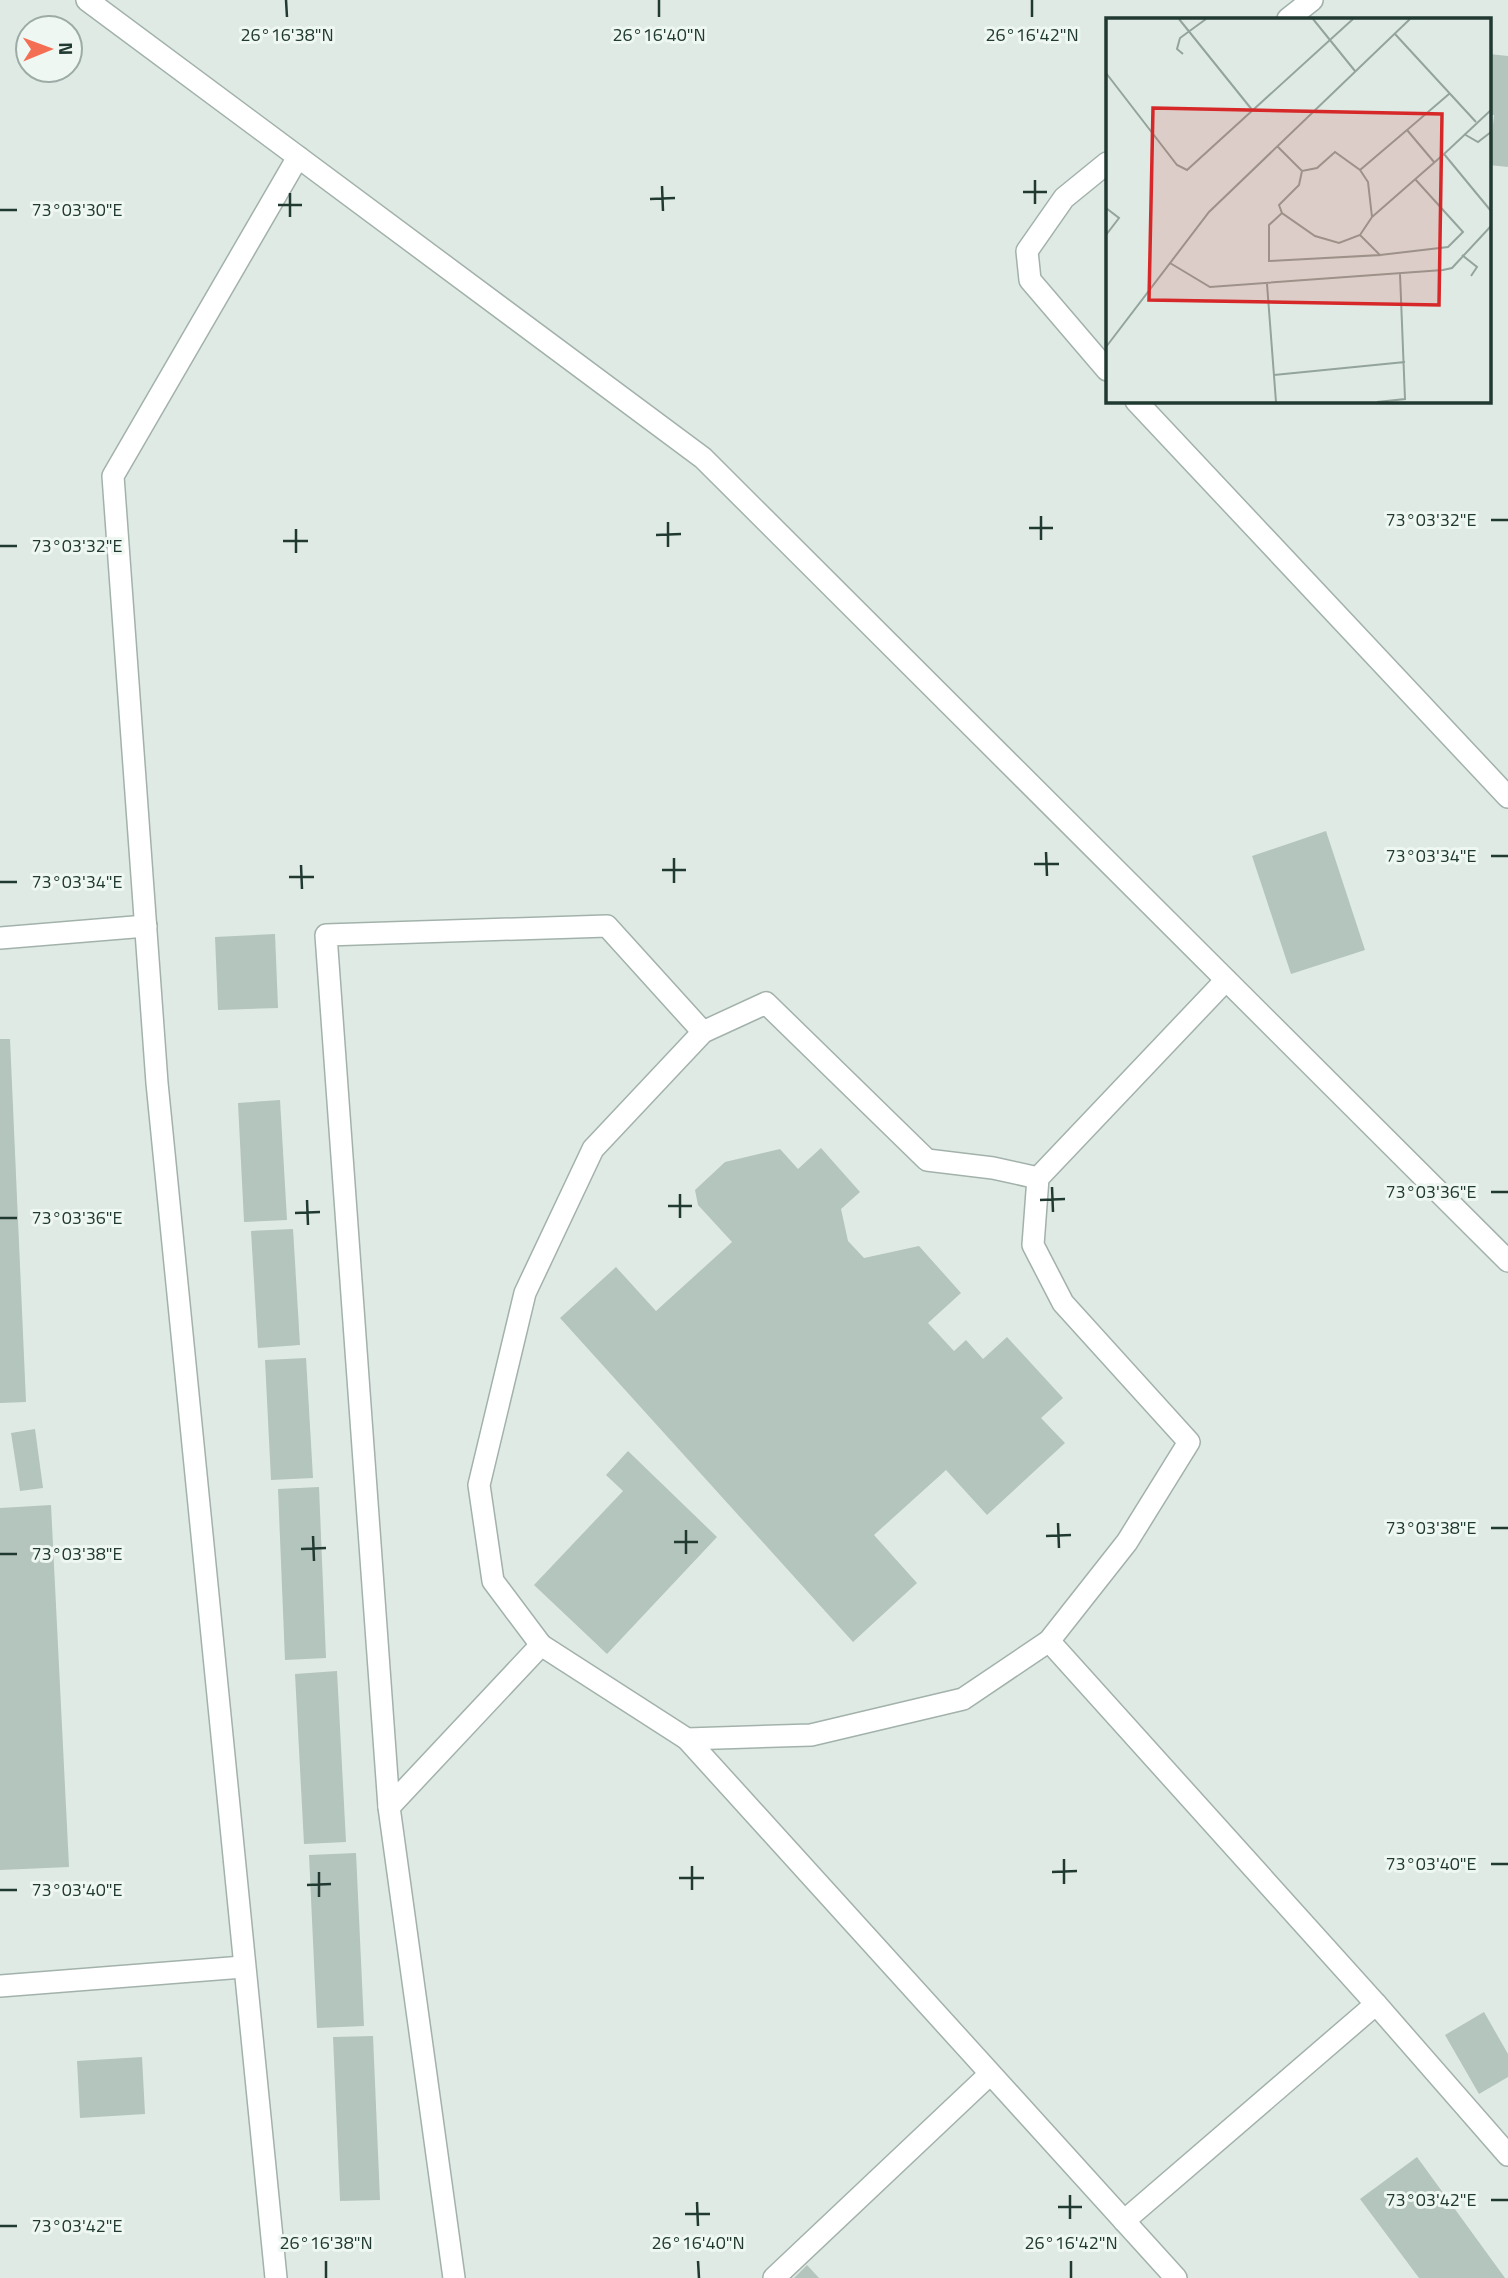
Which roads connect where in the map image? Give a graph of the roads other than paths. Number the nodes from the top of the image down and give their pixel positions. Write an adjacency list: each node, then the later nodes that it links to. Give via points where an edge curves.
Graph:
1 (87, 0): 4 (street)
2 (1312, 0): 3 (street)
3 (1289, 18)
4 (298, 157): 9 (street, via 113,476); 11 (street, via 703,458)
5 (1106, 164): 6 (street, via 1064,198 1027,251 1030,280)
6 (1106, 369)
7 (1137, 402): 8 (street)
8 (1506, 789)
9 (146, 926): 10 (street); 19 (street)
10 (0, 939)
11 (1226, 979): 13 (street); 14 (street)
12 (703, 1032): 13 (street, via 766,1003 927,1160); 16 (street, via 593,1149 525,1293 479,1485 494,1581); 18 (street, via 607,926 326,935)
13 (1038, 1178): 15 (street, via 1033,1245 1063,1303 1189,1442 1127,1542)
14 (1508, 1261)
15 (1049, 1641): 17 (street, via 963,1699 811,1735); 21 (street)
16 (541, 1645): 17 (street); 18 (street)
17 (687, 1740): 22 (street)
18 (389, 1808): 26 (street)
19 (243, 1967): 20 (street); 25 (street)
20 (0, 1986)
21 (1376, 2004): 23 (street); 24 (street)
22 (990, 2074): 24 (street); 27 (street)
23 (1508, 2155)
24 (1125, 2221): 28 (street)
25 (276, 2278)
26 (454, 2278)
27 (774, 2278)
28 (1176, 2278)

